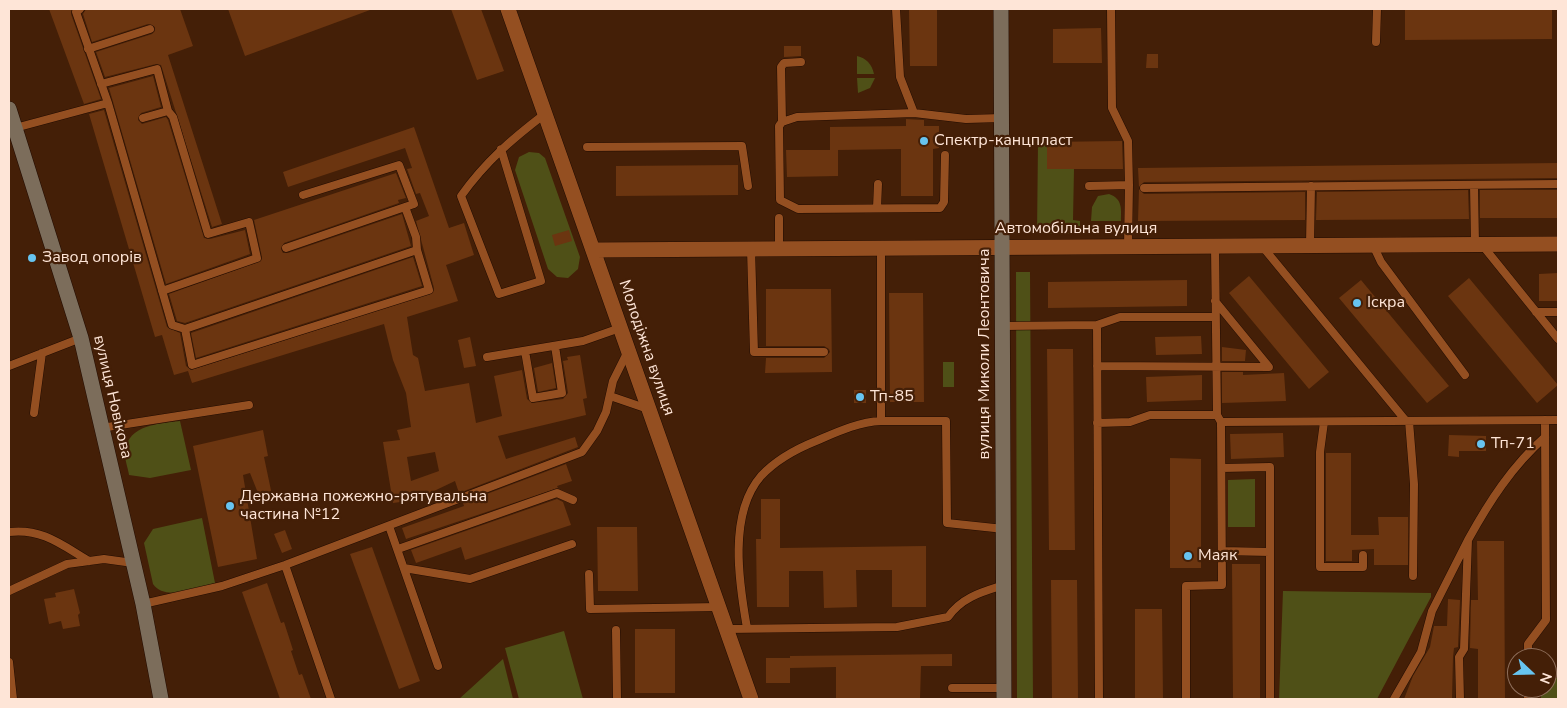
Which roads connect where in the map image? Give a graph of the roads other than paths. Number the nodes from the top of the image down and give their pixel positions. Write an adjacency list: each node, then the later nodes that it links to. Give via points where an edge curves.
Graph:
1 (80, 9): 9 (lane, via 76,12)
2 (508, 9): 15 (street, Молодіжна вулиця)
3 (896, 9): 16 (lane, via 900,77)
4 (1001, 9): 18 (street, вулиця Миколи Леонтовича)
5 (1111, 9): 26 (lane, via 1112,108 1128,141)
6 (1377, 9): 8 (lane)
7 (150, 29): 9 (lane)
8 (1376, 42)
9 (88, 49): 11 (lane)
10 (801, 62): 19 (lane, via 784,63 781,67)
11 (101, 84): 12 (lane); 14 (lane, via 157,70)
12 (108, 103): 20 (lane); 50 (lane)
13 (9, 109): 20 (street, вулиця Новікова)
14 (168, 111): 17 (lane); 50 (lane, via 208,234 249,222 257,258)
15 (546, 113): 22 (lane); 49 (street, Молодіжна вулиця)
16 (914, 113): 18 (lane, via 966,120); 19 (lane, via 797,117)
17 (143, 118)
18 (1002, 118): 43 (street, вулиця Миколи Леонтовича)
19 (782, 122): 34 (lane, via 779,126 780,200 798,209)
20 (16, 128): 59 (street, вулиця Новікова)
21 (587, 147): 28 (lane, via 742,146)
22 (501, 149): 22 (lane, via 461,196 499,294 541,281)
23 (945, 155): 34 (lane, via 944,202 940,208)
24 (878, 184): 34 (lane)
25 (1558, 184): 27 (lane)
26 (1129, 185): 29 (lane); 40 (lane)
27 (1474, 185): 30 (lane); 36 (lane)
28 (748, 186)
29 (1089, 186)
30 (1311, 186): 31 (lane); 38 (lane)
31 (1144, 188)
32 (303, 196): 33 (lane, via 399,165 414,204)
33 (405, 207): 44 (lane); 48 (lane, via 416,236)
34 (877, 208)
35 (779, 218): 47 (lane)
36 (1478, 244): 37 (street, Автомобільна вулиця); 39 (street, Автомобільна вулиця); 52 (lane)
37 (1558, 244)
38 (1310, 245): 39 (street, Автомобільна вулиця); 42 (street, Автомобільна вулиця)
39 (1373, 245): 70 (lane, via 1381,262)
40 (1128, 246): 41 (street, Автомобільна вулиця); 43 (street, Автомобільна вулиця)
41 (1215, 246): 42 (street, Автомобільна вулиця); 51 (lane)
42 (1262, 246): 79 (lane)
43 (1002, 247): 45 (street, Автомобільна вулиця); 56 (street, вулиця Миколи Леонтовича)
44 (286, 248)
45 (880, 248): 47 (street, Автомобільна вулиця); 78 (lane)
46 (751, 249): 47 (street, Автомобільна вулиця); 49 (street, Автомобільна вулиця); 64 (lane, via 754,352)
47 (779, 249)
48 (417, 250): 58 (lane); 58 (lane, via 430,290 192,365)
49 (593, 250): 57 (street, Молодіжна вулиця)
50 (162, 291): 58 (lane, via 172,325)
51 (1215, 301): 54 (lane); 69 (lane, via 1269,367)
52 (1536, 312): 53 (lane); 60 (lane)
53 (1558, 312)
54 (1215, 317): 55 (lane, via 1120,318); 69 (lane)
55 (1097, 325): 56 (lane); 68 (lane)
56 (1003, 326): 87 (street, вулиця Миколи Леонтовича)
57 (620, 328): 61 (lane, via 583,342); 63 (street, Молодіжна вулиця)
58 (185, 329)
59 (81, 338): 65 (lane); 82 (street, вулиця Новікова)
60 (1558, 339)
61 (554, 346): 62 (lane); 62 (lane, via 562,393 533,398)
62 (525, 351): 66 (lane)
63 (628, 351): 71 (lane); 73 (street, Молодіжна вулиця)
64 (824, 352)
65 (42, 353): 67 (lane); 74 (lane)
66 (488, 357)
67 (9, 366)
68 (1097, 366): 69 (lane); 81 (lane)
69 (1217, 368): 75 (lane)
70 (1466, 375)
71 (610, 396): 73 (lane); 86 (lane, via 597,432 582,452)
72 (249, 405): 82 (lane)
73 (649, 409): 104 (street, Молодіжна вулиця)
74 (34, 413)
75 (1219, 419): 80 (lane); 81 (lane, via 1150,415 1130,422); 84 (lane)
76 (1545, 420): 77 (lane); 79 (lane); 83 (lane)
77 (1558, 420)
78 (881, 421): 87 (lane, via 946,421 947,523); 105 (lane, via 866,422 798,449 760,478 750,496 739,538 739,586)
79 (1408, 421): 80 (lane); 100 (lane, via 1414,484)
80 (1324, 422): 94 (lane, via 1320,452 1320,567 1363,567)
81 (1097, 423): 118 (lane)
82 (101, 428): 96 (street, вулиця Новікова)
83 (1545, 437): 89 (lane, via 1505,480); 108 (lane, via 1546,620)
84 (1222, 468): 92 (lane); 93 (lane, via 1270,467)
85 (573, 500): 91 (lane, via 557,493)
86 (389, 526): 91 (lane); 97 (lane)
87 (1004, 529): 101 (street, вулиця Миколи Леонтовича)
88 (9, 532): 95 (lane, via 26,530 49,537)
89 (1468, 540): 121 (lane, via 1432,611 1421,652); 122 (lane, via 1464,650 1459,657)
90 (572, 544): 98 (lane, via 470,580)
91 (398, 548): 98 (lane)
92 (1222, 551): 93 (lane); 119 (lane, via 1222,585 1186,586)
93 (1270, 552): 120 (lane)
94 (1363, 555)
95 (90, 561): 96 (lane, via 104,559); 102 (lane, via 67,564)
96 (133, 563): 103 (street, вулиця Новікова)
97 (285, 565): 103 (lane, via 222,586); 115 (lane)
98 (404, 568): 110 (lane)
99 (589, 574): 104 (lane, via 590,609)
100 (1413, 576)
101 (1004, 585): 105 (lane, via 964,600 948,617 896,627); 112 (street, вулиця Миколи Леонтовича)
102 (9, 591)
103 (143, 604): 114 (street, вулиця Новікова)
104 (719, 607): 106 (street, Молодіжна вулиця)
105 (747, 628): 106 (lane)
106 (726, 629): 117 (street, Молодіжна вулиця)
107 (616, 630): 116 (lane)
108 (1528, 648)
109 (9, 662): 113 (lane)
110 (438, 666)
111 (952, 688): 112 (lane)
112 (1004, 693)
113 (13, 699)
114 (161, 699)
115 (332, 699)
116 (617, 699)
117 (751, 699)
118 (1099, 699)
119 (1186, 699)
120 (1270, 699)
121 (1394, 699)
122 (1460, 699)

